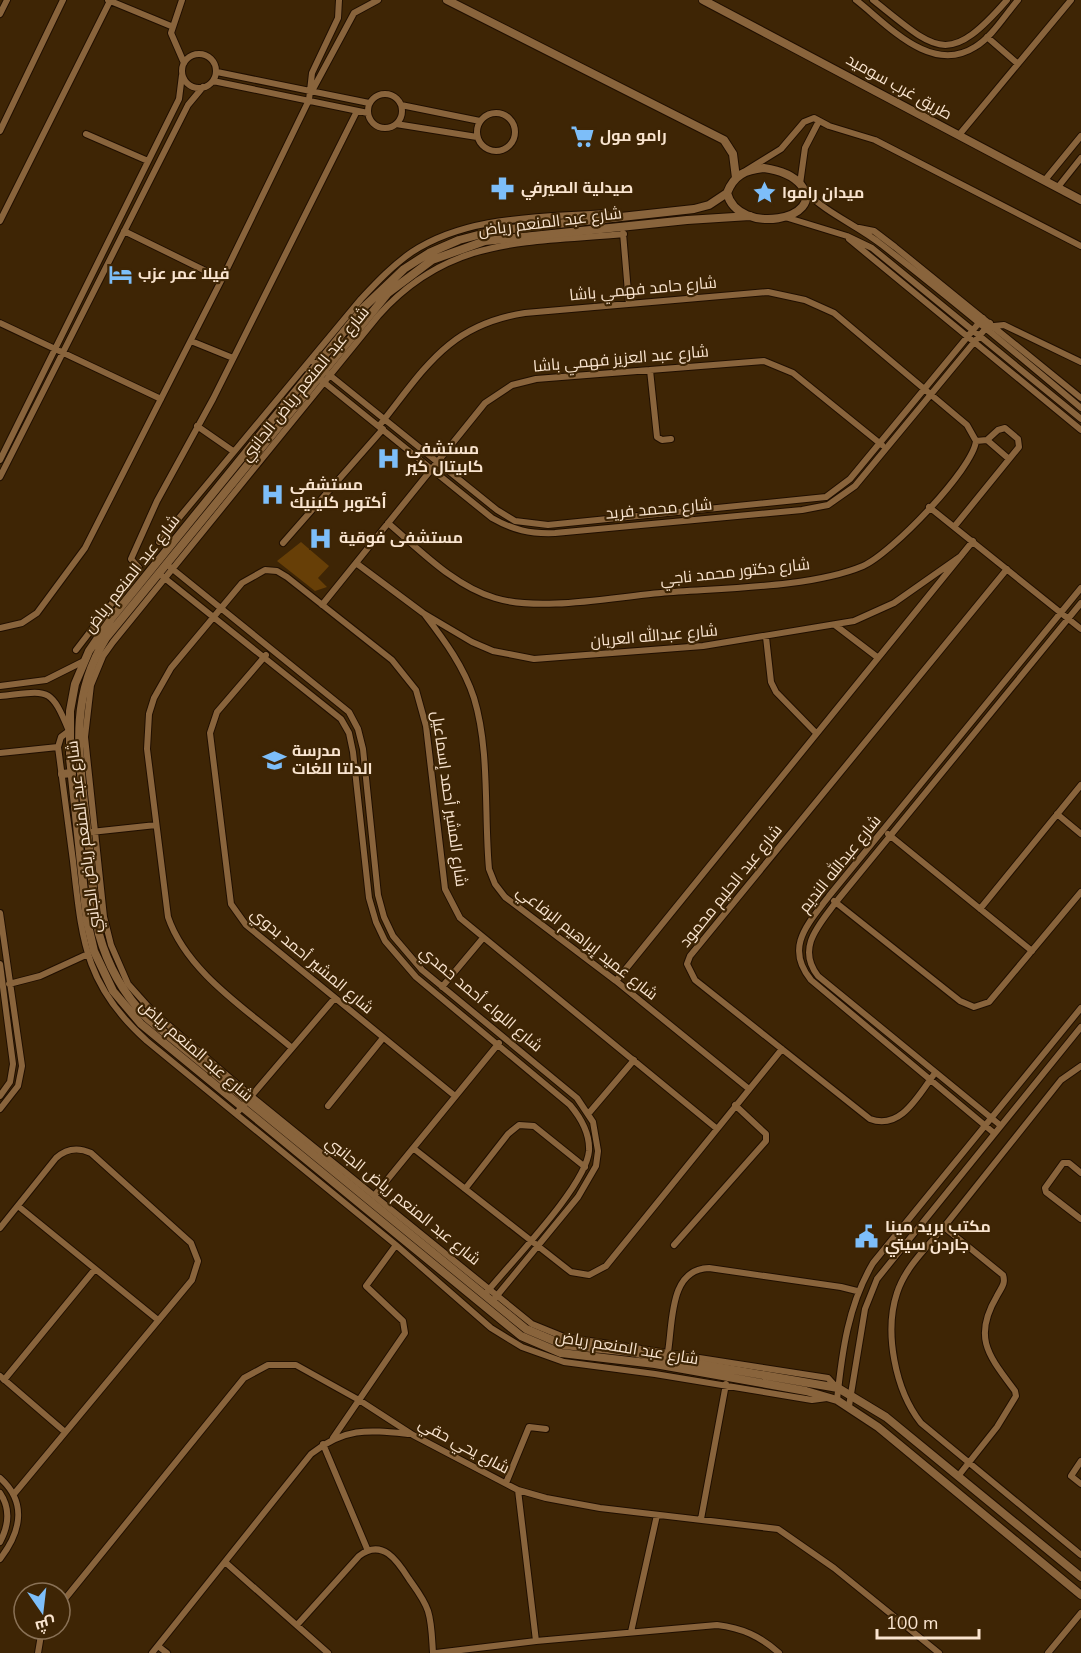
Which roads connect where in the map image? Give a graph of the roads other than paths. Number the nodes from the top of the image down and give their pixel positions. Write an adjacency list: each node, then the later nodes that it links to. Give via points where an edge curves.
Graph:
1 (7, 0): 17 (street)
2 (63, 0): 35 (street)
3 (109, 0): 18 (street); 52 (street)
4 (182, 0): 18 (street)
5 (339, 0): 14 (street)
6 (378, 0): 16 (street)
7 (447, 0): 43 (street, via 724,140 733,153)
8 (703, 0): 37 (street, طريق غرب سوميد)
9 (856, 0): 19 (street, via 931,54 962,54)
10 (873, 0): 13 (street, via 924,40 947,45 969,38)
11 (1018, 0): 15 (street)
12 (1071, 0): 21 (street)
13 (1003, 1): 15 (street)
14 (341, 8): 16 (street); 26 (street, via 312,73)
15 (1010, 10): 19 (street)
16 (354, 13): 26 (street)
17 (0, 14)
18 (171, 26): 20 (street)
19 (987, 37): 21 (street)
20 (184, 63): 22 (street, via 190,56 204,54 212,59); 23 (street)
21 (1018, 64): 37 (street)
22 (217, 72): 24 (street); 26 (street)
23 (182, 75): 25 (street, via 190,86); 41 (street, via 179,99)
24 (213, 81): 25 (street); 27 (street)
25 (204, 87): 53 (street, via 188,105)
26 (311, 91): 27 (street); 28 (street)
27 (309, 100): 30 (street); 56 (street)
28 (369, 103): 29 (street, via 383,93 394,96); 31 (street)
29 (401, 105): 32 (street); 34 (street, via 402,115)
30 (357, 111): 31 (street); 66 (street)
31 (368, 113): 34 (street, via 376,126 387,128)
32 (480, 121): 39 (street); 39 (street, via 490,114 502,114 512,121 515,133 507,148 495,151 484,147)
33 (819, 121): 42 (street, via 806,120 781,149); 45 (street, via 805,148); 55 (street, via 875,140)
34 (396, 124): 39 (street)
35 (0, 130)
36 (86, 134): 41 (street)
37 (958, 135): 44 (street, طريق غرب سوميد)
38 (1081, 136): 44 (street)
39 (477, 137)
40 (1081, 158): 46 (street)
41 (148, 161): 64 (street)
42 (744, 171): 43 (street); 45 (street, via 774,169 786,173)
43 (736, 178): 47 (street)
44 (1046, 180): 46 (street, طريق غرب سوميد)
45 (802, 187): 50 (street, via 807,199 803,207); 58 (street, via 826,210 877,240)
46 (1058, 187): 48 (street, طريق غرب سوميد)
47 (727, 193): 49 (street, via 729,202); 51 (street, شارع عبد المنعم رياض, via 694,209)
48 (1081, 201)
49 (750, 216): 50 (street); 54 (street, شارع عبد المنعم رياض)
50 (785, 217): 61 (street, via 872,248)
51 (619, 218): 54 (street); 69 (street, شارع عبد المنعم رياض, via 577,219 493,231 429,253 404,269 374,297)
52 (0, 221)
53 (124, 231): 56 (street); 65 (street)
54 (623, 231): 57 (street); 69 (street, شارع عبد المنعم رياض, via 458,249 432,260 388,293)
55 (1081, 246)
56 (222, 279): 63 (street)
57 (629, 304): 70 (street, شارع حامد فهمي باشا, via 754,292 795,297 834,313); 75 (street, شارع حامد فهمي باشا, via 512,315 468,329 436,355)
58 (981, 321): 60 (street); 61 (street, شارع محمد فريد)
59 (0, 322): 64 (street)
60 (990, 326): 62 (street, شارع محمد فريد); 67 (street, via 1004,325); 72 (street); 74 (street)
61 (971, 333): 62 (street); 70 (street, شارع محمد فريد)
62 (978, 338): 71 (street, شارع محمد فريد); 76 (street); 80 (street)
63 (190, 341): 66 (street); 73 (street)
64 (55, 350): 65 (street); 79 (street)
65 (62, 353): 73 (street); 81 (street)
66 (233, 358): 77 (street)
67 (1081, 362)
68 (650, 370): 82 (street, via 657,436); 85 (street, شارع عبد العزيز فهمي باشا, via 754,361 775,363 793,373); 90 (street, شارع عبد العزيز فهمي باشا, via 512,385 485,403)
69 (317, 371): 75 (street, شارع محمد فريد); 78 (street, شارع محمد فريد); 87 (street, شارع عبد المنعم رياض الجانبي); 103 (street, شارع عبد المنعم رياض)
70 (924, 389): 71 (street); 85 (street, شارع محمد فريد)
71 (932, 395): 84 (street, via 967,425); 86 (street, شارع محمد فريد)
72 (1081, 398)
73 (161, 399): 117 (street, via 67,575 37,613 22,623)
74 (1081, 408)
75 (384, 419): 78 (street, شارع حامد فهمي باشا); 90 (street, شارع محمد فريد)
76 (1081, 419)
77 (197, 426): 87 (street); 111 (street, via 131,559 139,568)
78 (381, 428): 91 (street, شارع محمد فريد); 100 (street, شارع حامد فهمي باشا)
79 (16, 429): 81 (street); 89 (street)
80 (1081, 430)
81 (23, 433): 92 (street)
82 (671, 439)
83 (987, 440): 84 (street); 88 (street); 88 (street, via 1001,428 1018,439 1019,447)
84 (976, 441): 93 (street, شارع دكتور محمد ناجي, via 970,458)
85 (880, 444): 86 (street, شارع عبد العزيز فهمي باشا); 95 (street, شارع محمد فريد, via 842,487 816,500)
86 (887, 449): 97 (street, شارع محمد فريد, via 847,494 817,508)
87 (233, 451): 99 (street, شارع عبد المنعم رياض الجانبي)
88 (1009, 459): 96 (street)
89 (0, 460)
90 (436, 462): 91 (street, شارع عبد العزيز فهمي باشا); 95 (street, شارع محمد فريد, via 497,510 515,521)
91 (430, 470): 94 (street, شارع عبد العزيز فهمي باشا); 97 (street, شارع محمد فريد, via 492,518 512,530)
92 (0, 477)
93 (929, 507): 94 (street, شارع دكتور محمد ناجي, via 887,552 850,571 769,584 528,604 494,598 463,584); 96 (street)
94 (388, 523): 102 (street, شارع عبد العزيز فهمي باشا)
95 (534, 525): 97 (street)
96 (954, 527): 98 (street)
97 (533, 534)
98 (973, 541): 101 (street); 104 (street)
99 (159, 542)
100 (284, 543)
101 (961, 555): 116 (street, شارع عبدالله العريان, via 875,614); 123 (street)
102 (356, 563): 108 (street, شارع عبد العزيز فهمي باشا); 112 (street, شارع عبدالله العريان)
103 (166, 564): 105 (street, شارع عبد المنعم رياض); 109 (street, شارع اللواء أحمد حمدي)
104 (1007, 569): 110 (street); 165 (street, شارع عبد الحليم محمود, via 690,956 687,964 691,977)
105 (159, 573): 113 (street, شارع اللواء أحمد حمدي); 115 (street, شارع عبد المنعم رياض); 139 (street, شارع عبد المنعم رياض, via 106,638 84,684 78,737)
106 (1081, 588): 110 (street, شارع عبدالله النديم)
107 (1081, 603): 114 (street, شارع عبدالله النديم)
108 (322, 605): 109 (street, شارع المشير أحمد إسماعيل, via 287,577 265,570 242,583); 150 (street, شارع المشير أحمد إسماعيل, via 392,660 416,690 426,726 445,889 460,918)
109 (221, 609): 113 (street, شارع المشير أحمد إسماعيل); 121 (street, شارع اللواء أحمد حمدي)
110 (1061, 612): 114 (street); 138 (street, شارع عبدالله النديم)
111 (103, 613): 115 (street); 120 (street)
112 (423, 613): 119 (street, شارع عبدالله العريان, via 471,642 534,659 704,646); 154 (street, شارع عميد إبراهيم الرفاعي, via 456,659 475,700 489,869 495,884 505,897)
113 (215, 617): 122 (street, شارع اللواء أحمد حمدي); 137 (street, شارع المشير أحمد إسماعيل, via 161,683 149,714 147,748)
114 (1068, 618): 118 (street); 142 (street, شارع عبدالله النديم)
115 (111, 619): 124 (street, شارع عبد المنعم رياض)
116 (835, 625): 119 (street, شارع عبدالله العريان); 123 (street)
117 (0, 628)
118 (1081, 629)
119 (766, 637): 130 (street, via 771,682 776,692)
120 (76, 650)
121 (270, 650): 122 (street, شارع المشير أحمد بدوي); 143 (street, شارع اللواء أحمد حمدي, via 349,712 358,729)
122 (264, 657): 144 (street, شارع اللواء أحمد حمدي, via 327,706 349,733); 157 (street, شارع المشير أحمد بدوي, via 217,712 210,733 229,896 246,925)
123 (877, 657): 130 (street)
124 (84, 661): 125 (street); 129 (street, شارع عبد المنعم رياض, via 71,700)
125 (46, 680): 126 (street); 127 (street, via 50,687)
126 (0, 686)
127 (46, 694): 128 (street); 129 (street, via 58,705)
128 (0, 696)
129 (69, 731): 131 (street, شارع عبد المنعم رياض الجانبي, via 61,737); 133 (street, شارع عبد المنعم رياض)
130 (816, 733): 154 (street)
131 (58, 747): 132 (street); 134 (street, شارع عبد المنعم رياض الجانبي)
132 (0, 753)
133 (72, 773): 134 (street); 140 (street, شارع عبد المنعم رياض)
134 (62, 774): 140 (street, شارع عبد المنعم رياض الجانبي)
135 (1081, 784): 136 (street)
136 (1057, 814): 141 (street); 148 (street)
137 (156, 825): 139 (street); 164 (street, شارع المشير أحمد إسماعيل, via 168,918 178,944 196,966)
138 (884, 830): 142 (street); 146 (street, شارع عبدالله النديم)
139 (91, 832): 140 (street); 174 (street, شارع عبد المنعم رياض, via 99,934 120,986 148,1019)
140 (74, 834): 152 (street, شارع عبد المنعم رياض)
141 (1081, 834)
142 (891, 836): 147 (street, شارع عبدالله النديم); 148 (street)
143 (374, 858): 144 (street); 156 (street, شارع اللواء أحمد حمدي, via 378,895 393,936)
144 (364, 859): 163 (street, شارع اللواء أحمد حمدي, via 376,922 396,957)
145 (1081, 892): 151 (street)
146 (829, 897): 147 (street); 169 (street, شارع عبدالله النديم, via 801,937 804,972)
147 (836, 902): 151 (street, via 974,1007 989,1002); 168 (street, شارع عبدالله النديم, via 810,940 808,958 812,968)
148 (980, 909): 151 (street)
149 (0, 913): 155 (street)
150 (483, 938): 156 (street); 166 (street, شارع المشير أحمد إسماعيل)
151 (1032, 951)
152 (90, 953): 155 (street, via 40,976); 174 (street, شارع عبد المنعم رياض, via 121,1003 150,1037)
153 (0, 964): 159 (street)
154 (616, 981): 170 (street, شارع عميد إبراهيم الرفاعي)
155 (9, 984): 159 (street)
156 (442, 987): 161 (street, شارع اللواء أحمد حمدي)
157 (334, 999): 162 (street, شارع المشير أحمد بدوي); 164 (street)
158 (1081, 1008): 179 (street)
159 (10, 1009): 171 (street, via 13,1064 10,1082); 173 (street, via 22,1073)
160 (1081, 1028): 180 (street)
161 (504, 1037): 163 (street); 178 (street, شارع اللواء أحمد حمدي, via 565,1087)
162 (383, 1038): 172 (street, شارع المشير أحمد بدوي); 176 (street)
163 (497, 1045): 172 (street); 185 (street, شارع اللواء أحمد حمدي, via 578,1115 589,1151)
164 (292, 1048): 174 (street)
165 (782, 1049): 169 (street, شارع عبد الحليم محمود, via 880,1123 897,1119); 170 (street)
166 (634, 1060): 178 (street); 182 (street, شارع المشير أحمد إسماعيل)
167 (1081, 1065): 191 (street, via 1061,1080)
168 (935, 1073): 169 (street, شارع عبد الحليم محمود); 179 (street, شارع عبدالله النديم)
169 (930, 1080): 181 (street, شارع عبدالله النديم)
170 (749, 1089): 175 (street)
171 (1, 1095): 173 (street)
172 (455, 1096): 184 (street)
173 (7, 1100): 177 (street)
174 (244, 1105): 188 (street, شارع عبد المنعم رياض الجانبي); 194 (street); 197 (street, شارع عبد المنعم رياض); 201 (street, شارع عبد المنعم رياض)
175 (735, 1105): 182 (street); 195 (street, via 766,1134 766,1141)
176 (328, 1106)
177 (0, 1109)
178 (589, 1113): 196 (street, شارع اللواء أحمد حمدي, via 597,1136 596,1166 589,1181)
179 (991, 1118): 180 (street, شارع عبدالله النديم); 181 (street)
180 (1000, 1125): 183 (street)
181 (984, 1126): 183 (street, شارع عبدالله النديم); 200 (street, via 886,1246)
182 (716, 1128): 196 (street, via 598,1272 571,1272)
183 (994, 1133): 213 (street, via 877,1279 866,1309)
184 (413, 1148): 187 (street); 188 (street)
185 (585, 1167): 187 (street, via 534,1126 519,1125); 193 (street)
186 (1081, 1173): 190 (street, via 1063,1163 1045,1188)
187 (465, 1189): 193 (street)
188 (374, 1196): 201 (street, شارع عبد المنعم رياض الجانبي)
189 (18, 1206): 192 (street); 198 (street); 206 (street, via 60,1155 73,1149 91,1153 196,1251 195,1276)
190 (1081, 1220)
191 (944, 1227): 223 (street, via 919,1255 897,1292 892,1330 894,1358 913,1413); 223 (street, via 1004,1279 988,1310 983,1331 990,1358 1015,1391 1015,1399)
192 (0, 1228)
193 (529, 1241): 196 (street); 201 (street)
194 (396, 1245): 199 (street); 215 (street, via 366,1286 402,1321 405,1333)
195 (674, 1245)
196 (537, 1247): 202 (street, شارع اللواء أحمد حمدي)
197 (437, 1267): 199 (street); 201 (street, شارع عبد المنعم رياض)
198 (96, 1269): 206 (street); 210 (street)
199 (431, 1275): 204 (street)
200 (857, 1291): 209 (street, via 709,1268 694,1271 678,1287); 212 (street)
201 (485, 1295): 202 (street, شارع عبد المنعم رياض); 203 (street, شارع عبد المنعم رياض); 204 (street)
202 (495, 1298): 203 (street, شارع اللواء أحمد حمدي); 209 (street, via 547,1332); 212 (street, شارع عبد المنعم رياض, via 526,1329 564,1345 630,1352)
203 (487, 1308): 205 (street, شارع اللواء أحمد حمدي); 207 (street, شارع عبد المنعم رياض)
204 (472, 1310): 205 (street)
205 (480, 1317): 208 (street)
206 (158, 1320): 218 (street)
207 (526, 1339): 208 (street); 211 (street, شارع عبد المنعم رياض, via 561,1353 655,1364)
208 (522, 1347): 211 (street, via 555,1360)
209 (668, 1352): 212 (street, via 828,1378)
210 (2, 1378): 218 (street)
211 (727, 1382): 214 (street, شارع عبد المنعم رياض, via 807,1391); 232 (street)
212 (838, 1388): 213 (street, شارع عبد المنعم رياض); 214 (street)
213 (850, 1394): 216 (street); 224 (street, شارع عبد المنعم رياض, via 886,1417)
214 (833, 1399): 216 (street, شارع عبد المنعم رياض)
215 (359, 1400): 219 (street, شارع يحي حقي); 220 (street); 243 (street, شارع يحي حقي, via 296,1365 275,1364 255,1370 244,1378)
216 (849, 1406): 237 (street, شارع عبد المنعم رياض)
217 (546, 1429): 226 (street, via 529,1427)
218 (65, 1432): 230 (street)
219 (413, 1434): 220 (street, via 368,1430); 226 (street, شارع يحي حقي)
220 (332, 1439): 221 (street)
221 (323, 1444): 235 (street); 239 (street)
222 (1081, 1461): 227 (street, via 1071,1476)
223 (968, 1463): 224 (street); 236 (street)
224 (959, 1475): 234 (street, شارع عبد المنعم رياض)
225 (0, 1478): 230 (street)
226 (506, 1484): 228 (street, شارع يحي حقي)
227 (1081, 1484)
228 (518, 1490): 231 (street, شارع يحي حقي, via 573,1504); 248 (street)
229 (0, 1493): 233 (street, via 8,1514)
230 (14, 1494): 238 (street, via 19,1524)
231 (657, 1515): 232 (street, شارع يحي حقي); 247 (street)
232 (701, 1519): 255 (street, شارع يحي حقي, via 766,1526 789,1534)
233 (0, 1542)
234 (1047, 1548): 237 (street, via 1044,1557); 240 (street, شارع عبد المنعم رياض)
235 (368, 1551): 246 (street, via 355,1559); 253 (street, via 381,1550 393,1556 420,1595 429,1618)
236 (1081, 1555)
237 (1035, 1558): 242 (street, شارع عبد المنعم رياض)
238 (0, 1559)
239 (225, 1562): 246 (street); 249 (street)
240 (1069, 1568): 241 (street, شارع عبد المنعم رياض); 242 (street)
241 (1081, 1577)
242 (1059, 1578): 244 (street, شارع عبد المنعم رياض)
243 (72, 1590)
244 (1081, 1595)
245 (1081, 1613): 256 (street)
246 (297, 1625): 252 (street)
247 (631, 1632): 248 (street); 254 (street, via 735,1627 752,1633)
248 (536, 1641): 253 (street)
249 (158, 1646): 250 (street); 251 (street)
250 (152, 1653)
251 (167, 1653)
252 (328, 1653)
253 (434, 1653)
254 (780, 1653)
255 (939, 1653)
256 (1047, 1653)

